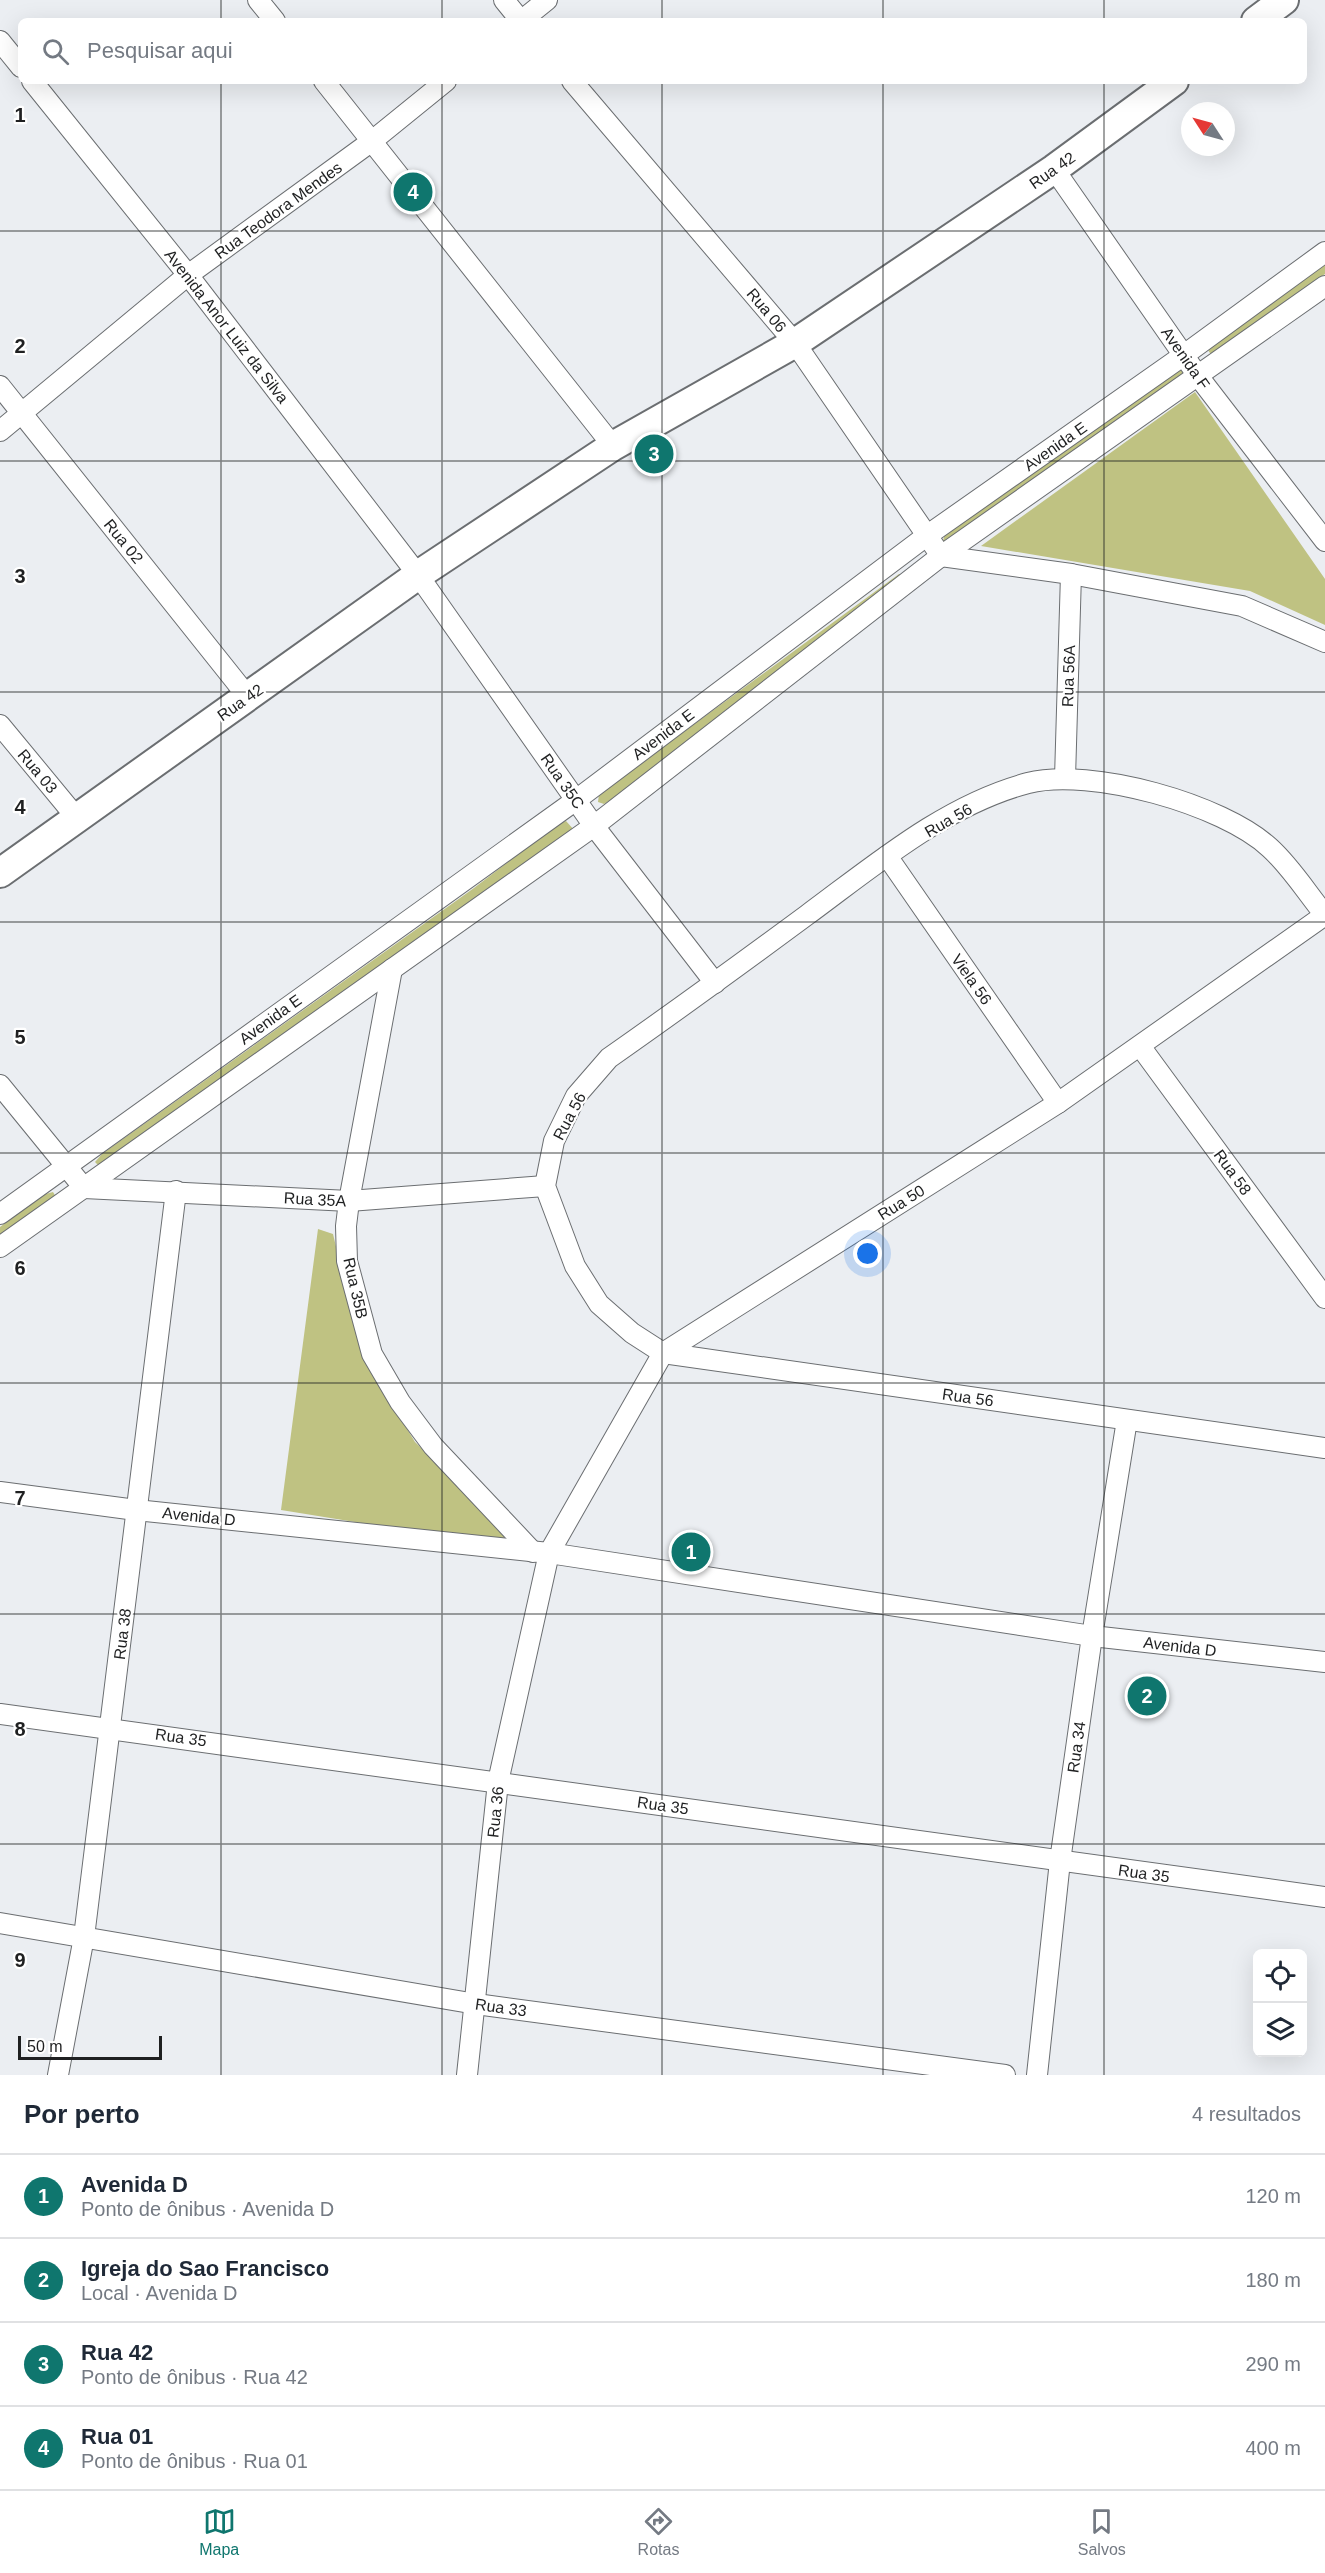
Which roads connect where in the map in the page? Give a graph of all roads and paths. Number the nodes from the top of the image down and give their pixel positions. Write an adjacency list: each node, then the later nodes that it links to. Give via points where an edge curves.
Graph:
1 (258, 0): 5 (street)
2 (504, 0): 6 (street)
3 (547, 0): 7 (street)
4 (1284, 0): 8 (street)
5 (273, 18)
6 (519, 18)
7 (525, 18)
8 (1260, 18)
9 (0, 41): 10 (street)
10 (18, 63)
11 (34, 84): 19 (street, Avenida Anor Luiz da Silva)
12 (326, 84): 16 (street)
13 (443, 84): 16 (street, Rua Teodora Mendes)
14 (575, 84): 21 (street, Rua 06)
15 (1170, 84): 17 (street, Rua 42)
16 (372, 141): 19 (street, Rua Teodora Mendes); 27 (street)
17 (1054, 170): 21 (street, Rua 42); 22 (street, Avenida F)
18 (1325, 252): 22 (street, Avenida E)
19 (188, 275): 25 (street, Rua Teodora Mendes); 32 (street, Avenida Anor Luiz da Silva)
20 (1325, 286): 23 (street, Avenida E)
21 (795, 343): 27 (street, Rua 42); 28 (street, Rua 06)
22 (1184, 355): 23 (street, Avenida F); 28 (street, Avenida E)
23 (1198, 376): 29 (street, Avenida F); 30 (street, Avenida E)
24 (0, 386): 25 (street, Rua 02)
25 (21, 413): 26 (street, Rua Teodora Mendes); 34 (street, Rua 02)
26 (0, 431)
27 (613, 446): 32 (street, Rua 42)
28 (925, 537): 30 (street, Rua 06); 37 (street, Avenida E)
29 (1324, 538)
30 (940, 556): 31 (street); 39 (street, Avenida E)
31 (1071, 574): 33 (street, via 1242,606); 36 (street, Rua 56A)
32 (418, 575): 34 (street, Rua 42); 37 (street, Rua 35C)
33 (1325, 642)
34 (248, 697): 38 (street, Rua 42)
35 (0, 725): 38 (street, Rua 03)
36 (1065, 778): 40 (street, Rua 56, via 1028,783 967,806); 42 (street, Rua 56, via 1155,792 1216,814 1270,848)
37 (576, 800): 39 (street, Rua 35C); 48 (street, Avenida E)
38 (76, 817): 41 (street, Rua 42)
39 (594, 826): 43 (street, Avenida E); 44 (street, Rua 35C)
40 (887, 856): 44 (street, Rua 56); 47 (street, Viela 56)
41 (0, 873)
42 (1325, 915): 45 (street, Rua 50)
43 (392, 969): 50 (street, Avenida E); 52 (street, Rua 35B)
44 (715, 983): 49 (street, Rua 56, via 609,1058 576,1096 554,1141)
45 (1140, 1046): 47 (street, Rua 50); 55 (street, Rua 58)
46 (0, 1085): 48 (street)
47 (1058, 1102): 56 (street, Rua 50)
48 (66, 1165): 50 (street); 53 (street, Avenida E)
49 (545, 1186): 52 (street, Rua 35A); 56 (street, Rua 56, via 575,1266 599,1304)
50 (84, 1188): 51 (street, Rua 35A); 54 (street, Avenida E)
51 (176, 1191): 52 (street, Rua 35A); 60 (street, Rua 38)
52 (348, 1201): 61 (street, Rua 35B, via 347,1261 372,1354 400,1402 433,1446)
53 (0, 1214)
54 (0, 1247)
55 (1325, 1298)
56 (663, 1353): 57 (street, Rua 56); 61 (street, Rua 50)
57 (1127, 1420): 58 (street, Rua 56); 62 (street, Rua 34)
58 (1325, 1448)
59 (0, 1492): 60 (street, Avenida D)
60 (136, 1510): 61 (street, Avenida D); 65 (street, Rua 38)
61 (541, 1553): 62 (street, Avenida D); 66 (street, Rua 36)
62 (1092, 1635): 63 (street, Avenida D); 67 (street, Rua 34)
63 (1325, 1662)
64 (0, 1714): 65 (street, Rua 35)
65 (111, 1727): 66 (street, Rua 35); 70 (street, Rua 38)
66 (498, 1782): 67 (street, Rua 35); 71 (street, Rua 36)
67 (1060, 1861): 68 (street, Rua 35); 75 (street, Rua 34)
68 (1325, 1897)
69 (0, 1923): 70 (street, Rua 33)
70 (84, 1937): 71 (street, Rua 33); 72 (street, Rua 38)
71 (476, 2004): 73 (street, Rua 36); 74 (street, Rua 33)
72 (58, 2075)
73 (467, 2075)
74 (1005, 2075)
75 (1037, 2075)

